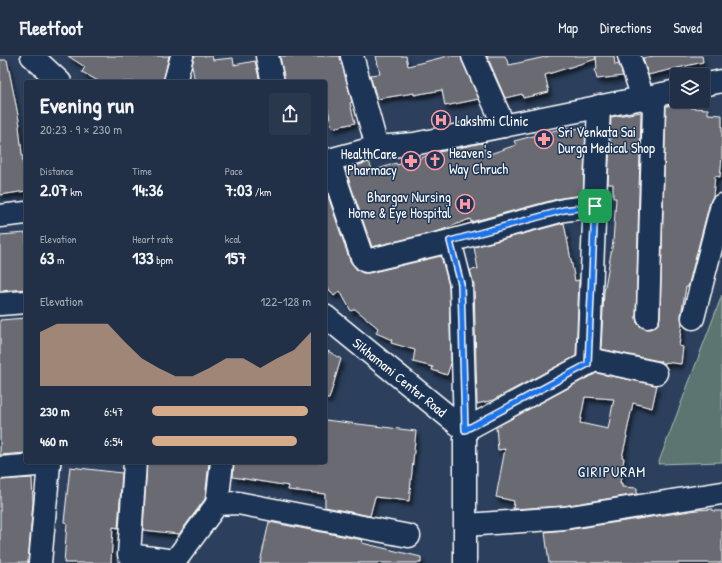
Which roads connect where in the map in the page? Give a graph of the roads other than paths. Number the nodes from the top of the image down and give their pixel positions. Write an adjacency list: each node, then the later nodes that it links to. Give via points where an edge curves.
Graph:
1 (32, 56): 7 (street)
2 (182, 56): 8 (street)
3 (267, 56): 9 (street)
4 (352, 56): 16 (street)
5 (473, 56): 15 (street)
6 (629, 56): 13 (street)
7 (58, 80)
8 (176, 80)
9 (273, 80)
10 (722, 81): 11 (street)
11 (710, 84)
12 (670, 92): 13 (street)
13 (643, 98): 14 (street); 25 (street, via 654,105)
14 (599, 106): 15 (street); 19 (street)
15 (504, 126): 16 (street, via 414,144)
16 (377, 147): 17 (street)
17 (327, 161): 22 (street, via 362,257 366,261)
18 (722, 205): 27 (street)
19 (595, 206): 22 (street, via 564,210); 28 (street)
20 (24, 213): 21 (street)
21 (0, 216)
22 (450, 241): 30 (street, via 461,284)
23 (24, 302): 24 (street)
24 (0, 304)
25 (648, 317)
26 (327, 318): 30 (street, Sikhamani Center Road)
27 (694, 318)
28 (588, 364): 29 (street, via 594,360); 30 (street)
29 (656, 373)
30 (465, 430): 38 (street)
31 (39, 464): 35 (street)
32 (49, 464): 41 (street)
33 (135, 464): 40 (street, via 129,555)
34 (222, 464): 37 (street)
35 (0, 468)
36 (722, 493): 38 (street, via 564,518)
37 (217, 504): 39 (street, via 238,502); 40 (street)
38 (466, 525): 42 (street)
39 (410, 536)
40 (175, 562)
41 (40, 563)
42 (465, 563)

